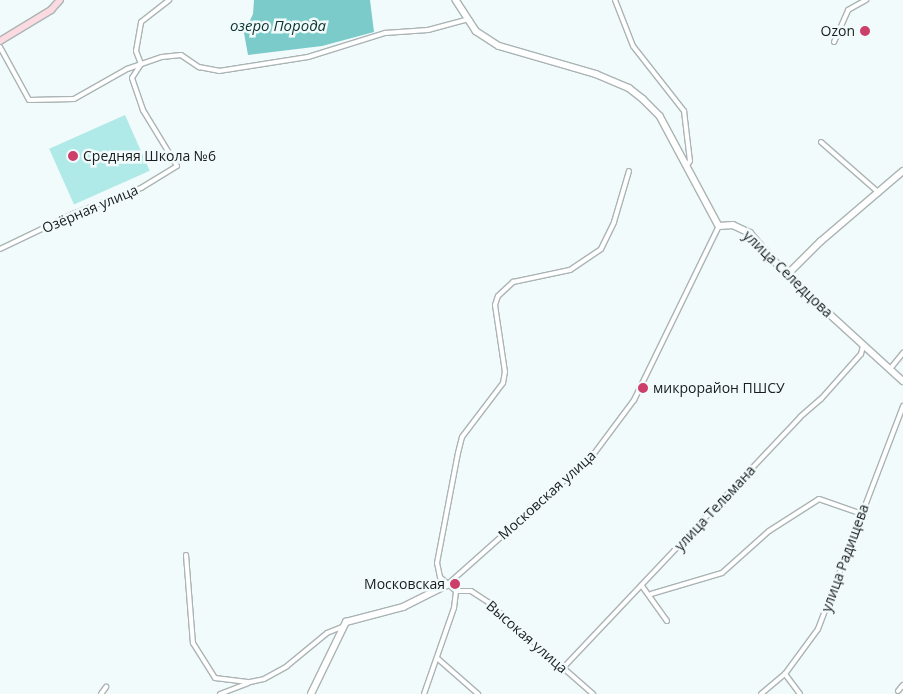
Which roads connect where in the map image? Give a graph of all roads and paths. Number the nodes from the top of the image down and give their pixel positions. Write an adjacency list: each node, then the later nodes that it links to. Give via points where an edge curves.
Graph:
1 (60, 0): 7 (main road, via 52,10)
2 (169, 0): 10 (street, via 141,22 136,51)
3 (456, 0): 6 (street)
4 (615, 0): 12 (street, via 634,46 684,110 690,161)
5 (866, 0): 8 (street, via 848,10)
6 (466, 20): 10 (street, via 428,30 385,33 308,57 219,71 199,67 181,55); 12 (street, via 499,46 629,88 660,116)
7 (0, 41)
8 (834, 42)
9 (0, 47): 10 (street, via 29,100 83,97)
10 (141, 64): 17 (street, Озёрная улица, via 132,78 138,98 177,166 141,188 75,213)
11 (821, 142): 15 (street)
12 (687, 165): 16 (street)
13 (629, 171): 26 (street, via 614,222 601,249 570,270 512,282 498,296 495,305 505,372 503,383 462,437 439,541 440,577)
14 (903, 171): 15 (street)
15 (880, 193): 18 (street, via 820,242)
16 (719, 226): 18 (street, улица Селедцова, via 733,225 750,233); 26 (street, Московская улица, via 634,400 593,455)
17 (0, 249)
18 (787, 275): 19 (street, улица Селедцова)
19 (863, 346): 21 (street, улица Селедцова); 27 (street, улица Тельмана, via 861,354 821,399 800,417)
20 (903, 353): 21 (street)
21 (890, 369): 22 (street, улица Селедцова)
22 (903, 381)
23 (903, 406): 24 (street, улица Радищева)
24 (862, 514): 29 (street, via 819,499 768,531 722,573); 34 (street, улица Радищева, via 818,629)
25 (186, 555): 35 (street, via 193,643 215,678)
26 (447, 585): 28 (street); 31 (street, Московская улица, via 403,607 346,622)
27 (642, 586): 29 (street); 33 (street, улица Тельмана)
28 (456, 591): 32 (street, via 449,627); 33 (street, Высокая улица, via 471,591 488,602)
29 (651, 594): 30 (street)
30 (667, 621)
31 (342, 627): 35 (street, via 314,641 280,671); 41 (street)
32 (437, 658): 42 (street); 43 (street)
33 (562, 668): 44 (street, Высокая улица)
34 (785, 674): 45 (street, улица Радищева); 46 (street)
35 (250, 682): 40 (street)
36 (903, 684): 38 (street)
37 (106, 687): 39 (street)
38 (898, 691)
39 (101, 694)
40 (220, 694)
41 (311, 694)
42 (424, 694)
43 (478, 694)
44 (593, 694)
45 (761, 694)
46 (800, 694)

